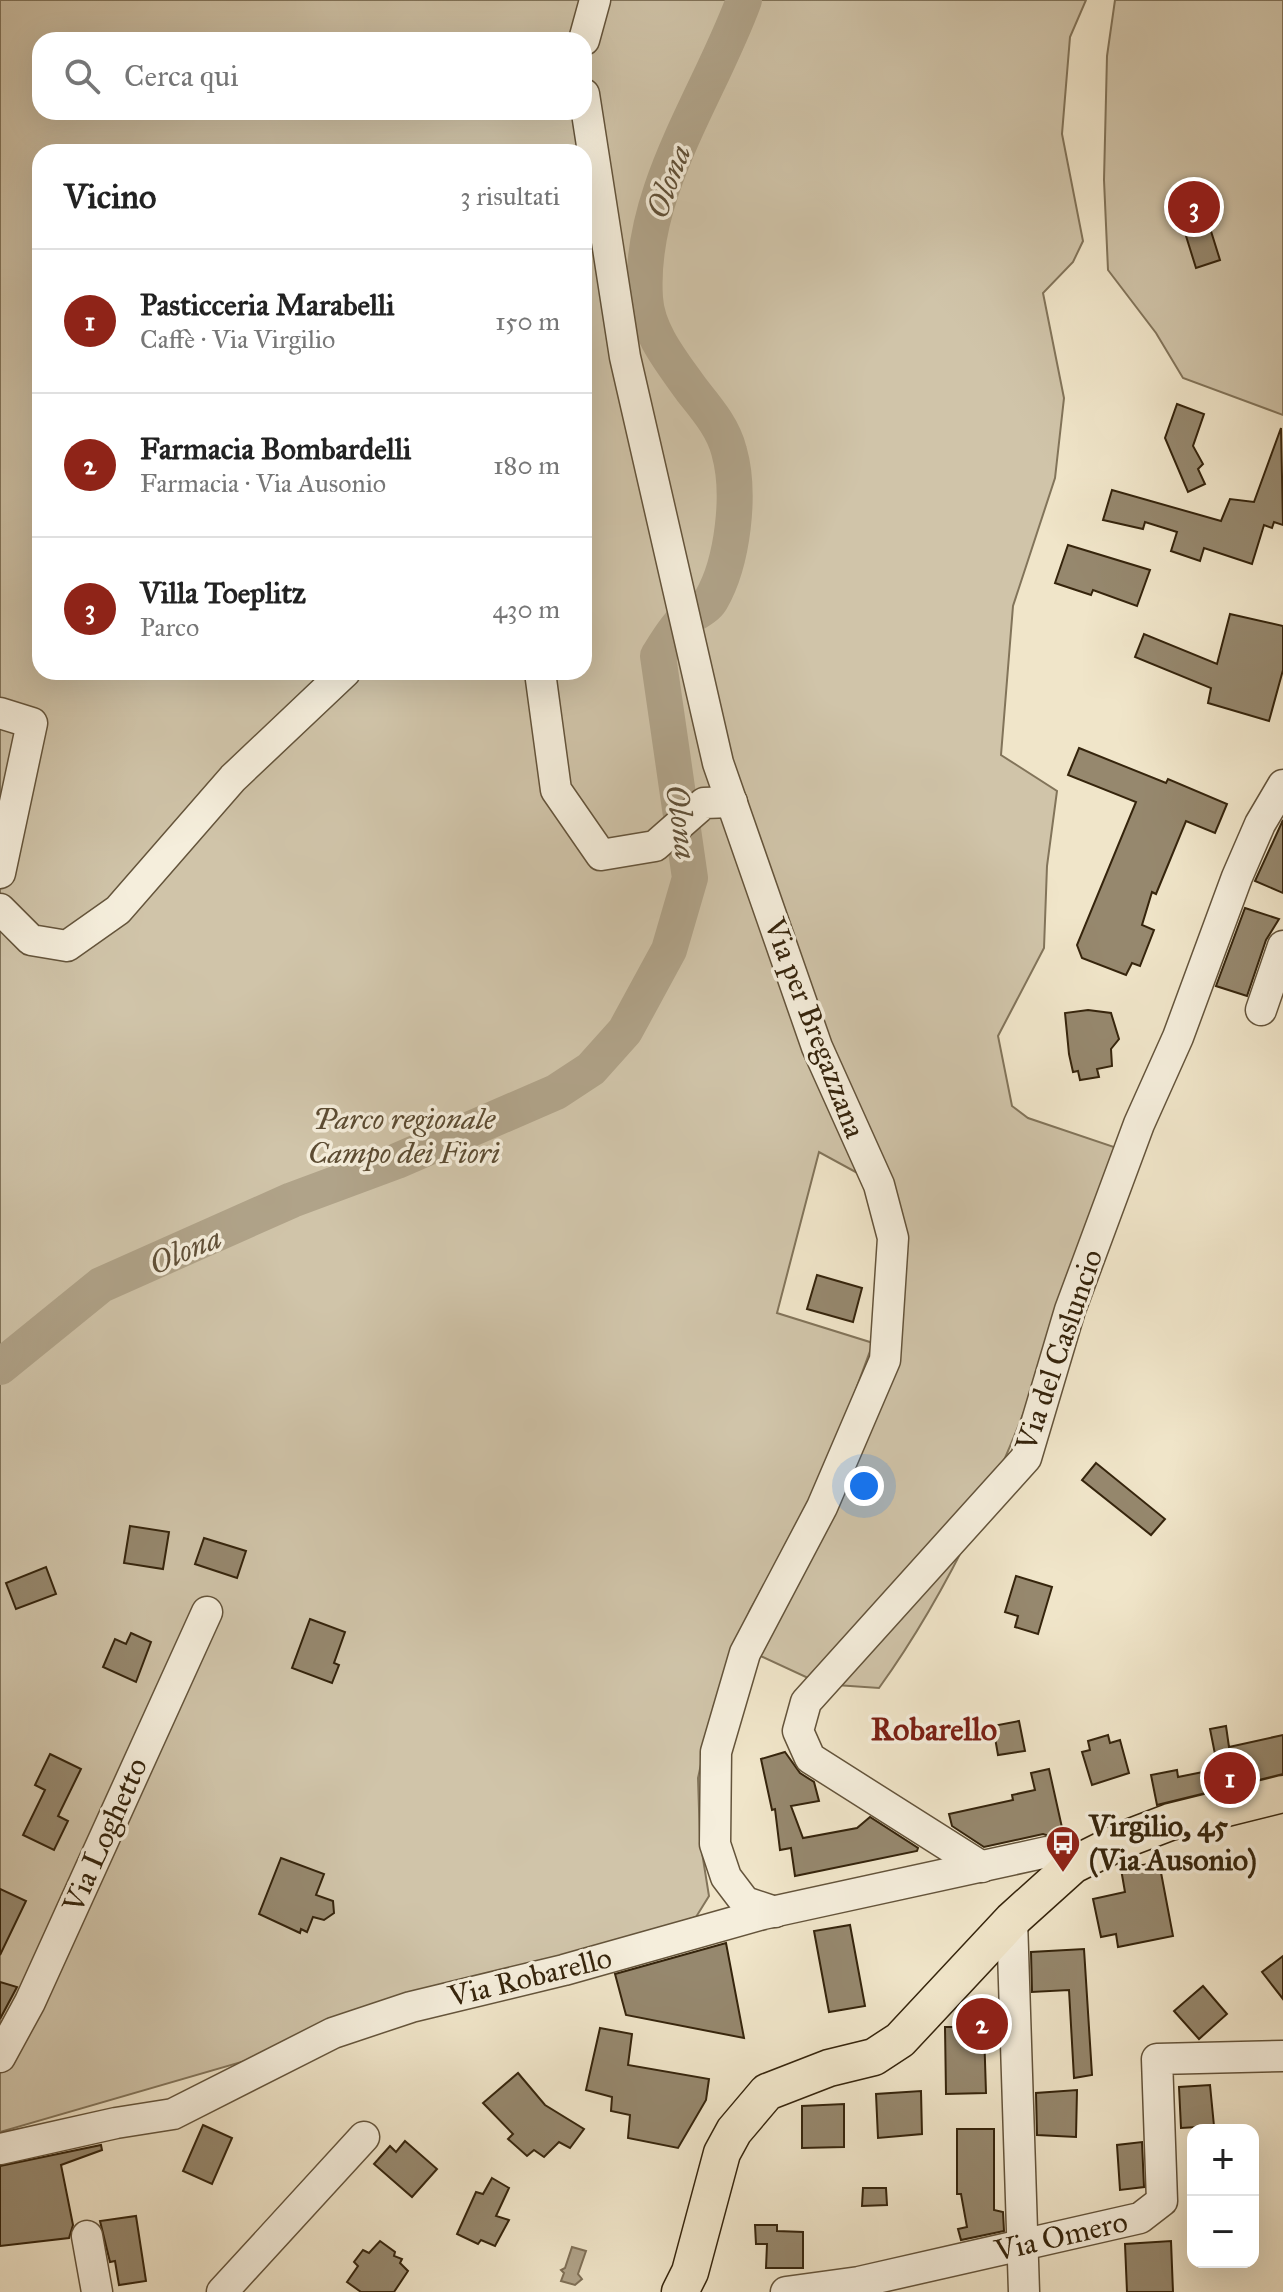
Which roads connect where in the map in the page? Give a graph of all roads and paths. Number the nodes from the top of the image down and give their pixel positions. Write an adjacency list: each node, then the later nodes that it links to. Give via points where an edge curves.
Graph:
1 (595, 0): 2 (street)
2 (586, 32)
3 (588, 120): 4 (street, Via per Bregazzana)
4 (592, 144)
5 (592, 145): 10 (street, Via per Bregazzana, via 625,357 718,763)
6 (337, 680): 12 (street, via 233,778 118,910 67,946 31,940)
7 (541, 680): 10 (street, via 556,790 601,855 655,846)
8 (0, 713): 11 (street, via 32,723)
9 (1283, 785): 18 (street, Via del Casluncio, via 1237,877 1178,1037 1139,1124 1070,1310 1026,1458 806,1702 798,1731 810,1758)
10 (718, 803): 19 (street, Via per Bregazzana, via 879,1185 893,1238 885,1360 822,1507 745,1653 716,1752 715,1844 726,1877 745,1902)
11 (0, 873)
12 (0, 909)
13 (1283, 946): 14 (street)
14 (1261, 1010)
15 (207, 1612): 22 (street, Via Loghetto, via 30,2002)
16 (1283, 1794): 17 (main road, via 1170,1822)
17 (1073, 1865): 18 (street, Via Robarello, via 1047,1852); 20 (main road)
18 (982, 1867): 19 (street, Via Robarello)
19 (775, 1912): 24 (street, Via Robarello, via 411,2007 333,2033 173,2114)
20 (1012, 1920): 26 (street); 29 (main road, via 900,2040 874,2057 767,2092 722,2153)
21 (1283, 2056): 26 (street, Via Omero, via 1157,2059 1162,2201 1140,2218)
22 (0, 2057)
23 (364, 2137): 28 (street)
24 (0, 2149)
25 (87, 2236): 27 (street)
26 (1024, 2245): 30 (street, Via Omero, via 859,2282); 31 (street)
27 (97, 2292)
28 (222, 2292)
29 (680, 2292)
30 (786, 2292)
31 (1024, 2292)

